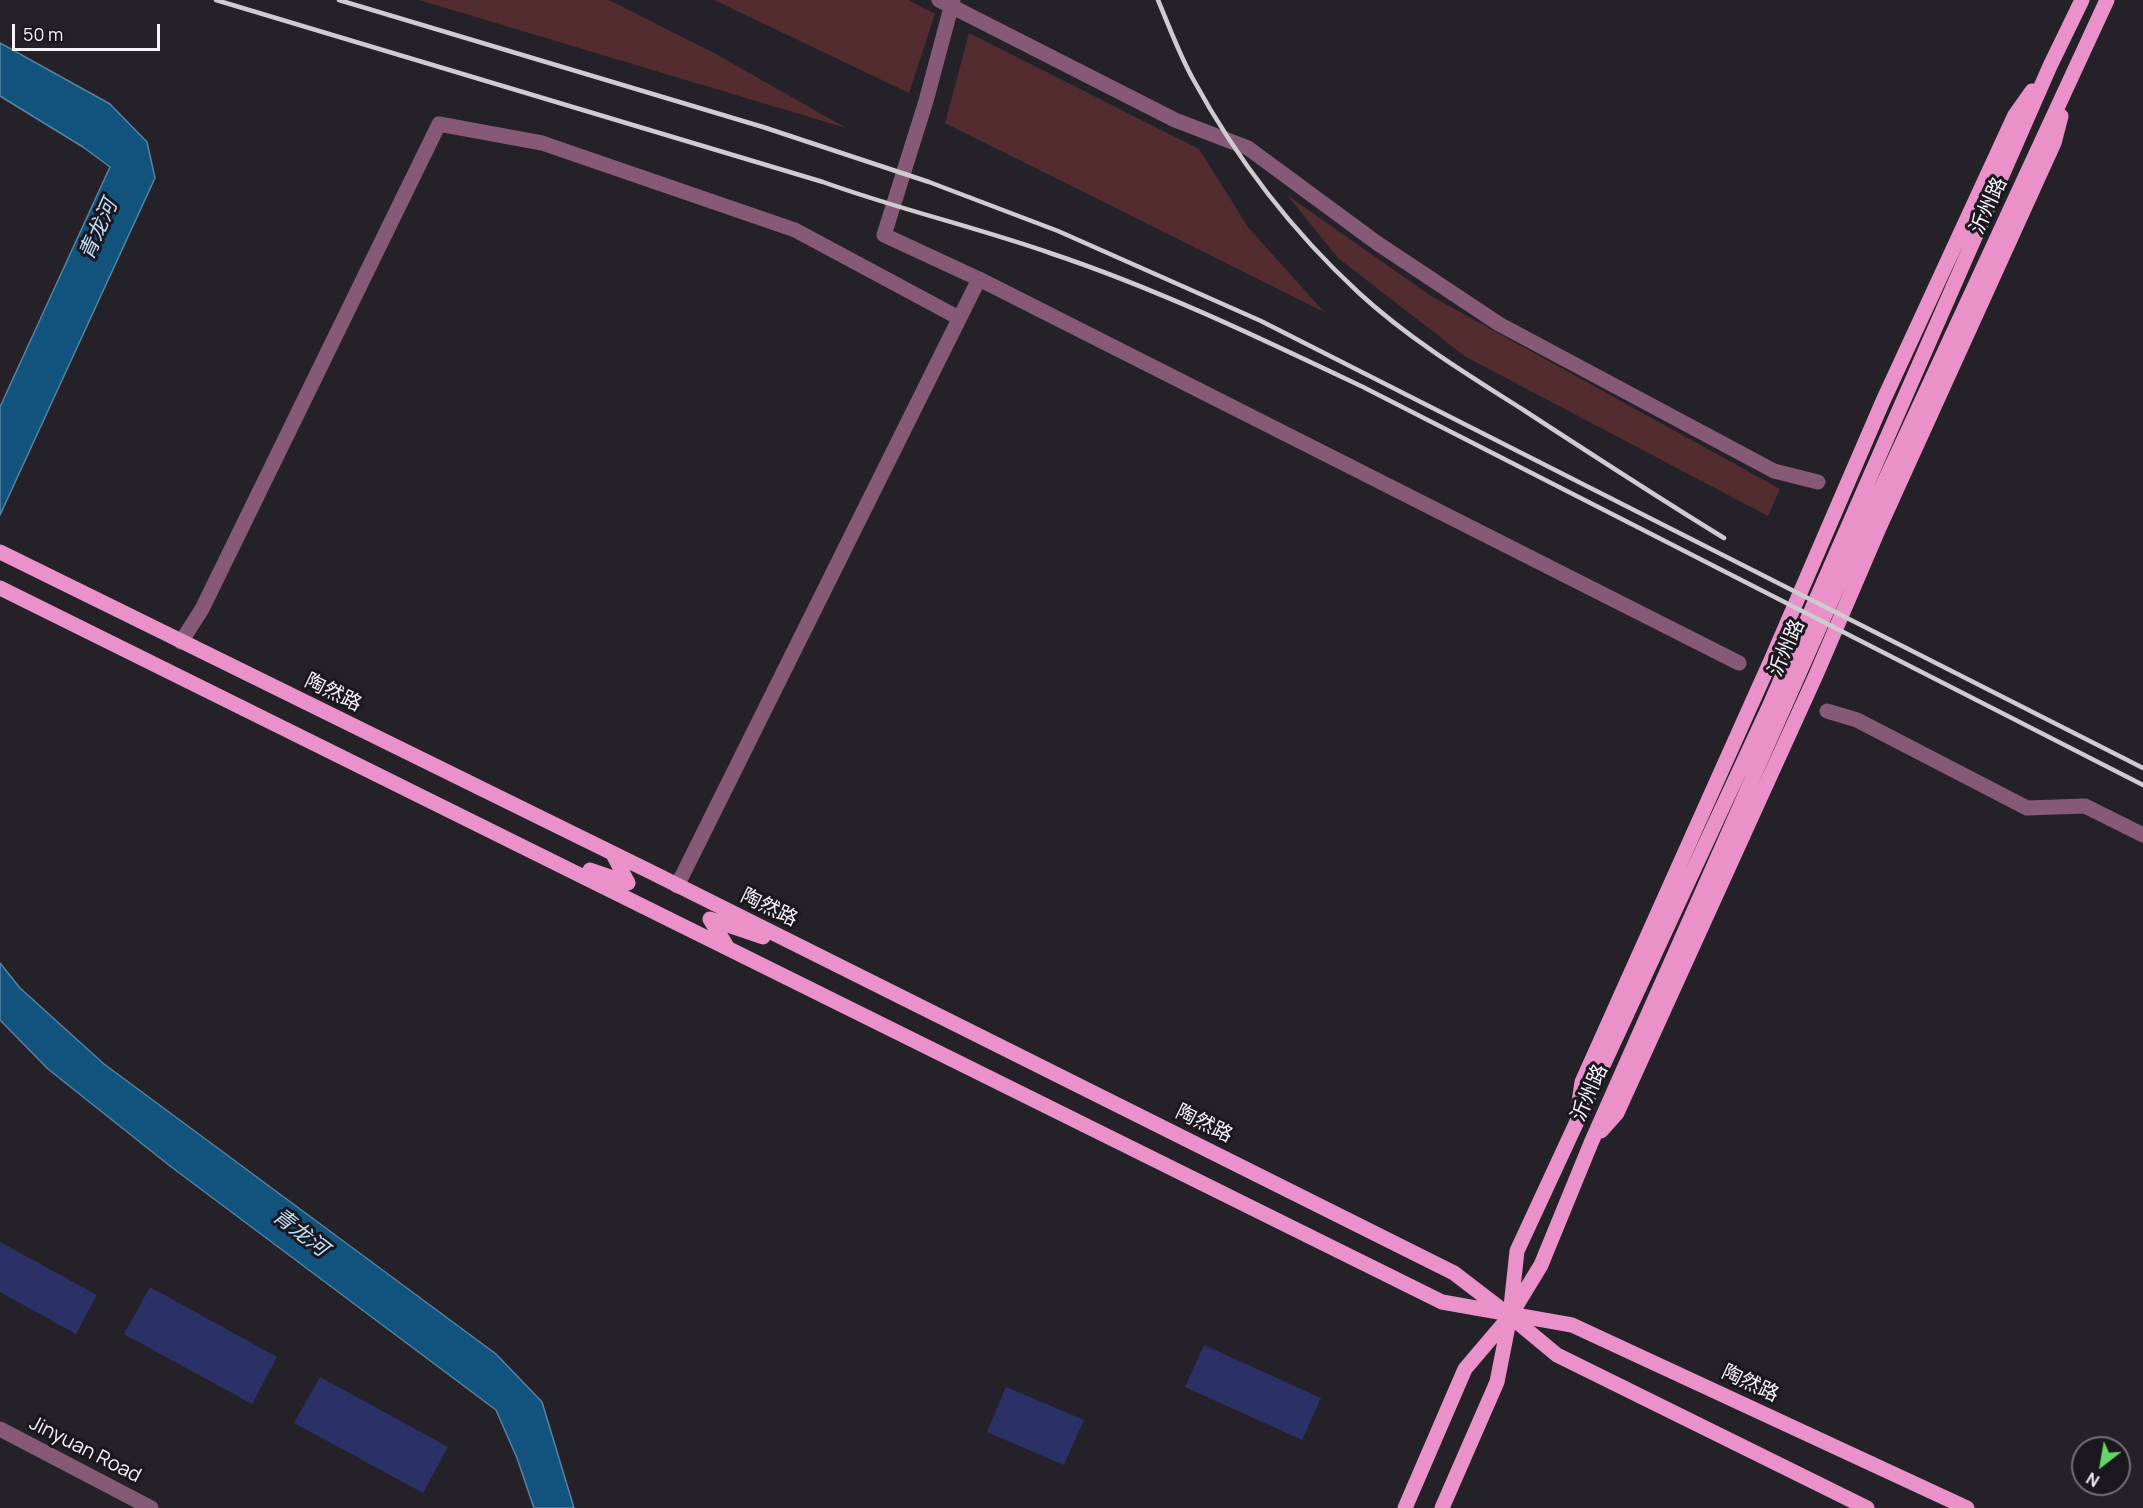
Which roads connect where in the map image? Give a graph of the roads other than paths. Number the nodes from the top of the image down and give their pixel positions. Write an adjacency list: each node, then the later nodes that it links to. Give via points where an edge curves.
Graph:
1 (2082, 0): 18 (main road, 沂州路, via 2050,66 2015,115 1883,401 1582,1082 1574,1130 1516,1251)
2 (2107, 0): 18 (main road, 沂州路, via 2070,79 2054,143 1816,675 1617,1113 1592,1143 1541,1265)
3 (948, 2): 4 (street, via 926,101 884,235); 6 (street, via 1176,120 1248,148 1377,243 1499,324 1774,471)
4 (979, 279): 5 (street); 10 (street)
5 (959, 318): 9 (street, via 795,230 542,144 439,124 207,599); 15 (street)
6 (1818, 482)
7 (0, 552): 9 (main road, 陶然路)
8 (0, 588): 13 (main road, 陶然路)
9 (181, 642): 14 (main road, 陶然路)
10 (1739, 663)
11 (1827, 711): 12 (street, via 1857,720 2026,808 2085,806)
12 (2143, 835)
13 (536, 852): 14 (main road, via 628,883); 16 (main road, 陶然路)
14 (613, 854): 15 (main road, 陶然路)
15 (677, 886): 17 (main road, 陶然路)
16 (726, 946): 17 (main road, via 710,919); 18 (main road, 陶然路, via 1442,1302)
17 (825, 959): 18 (main road, 陶然路, via 1455,1273)
18 (1510, 1316): 21 (main road, 沂州路, via 1465,1368); 22 (main road, 沂州路, via 1497,1382); 23 (main road, 陶然路, via 1557,1355); 24 (main road, 陶然路, via 1572,1325)
19 (0, 1430): 20 (street, Jinyuan Road)
20 (151, 1508)
21 (1405, 1508)
22 (1442, 1508)
23 (1867, 1508)
24 (1967, 1508)

